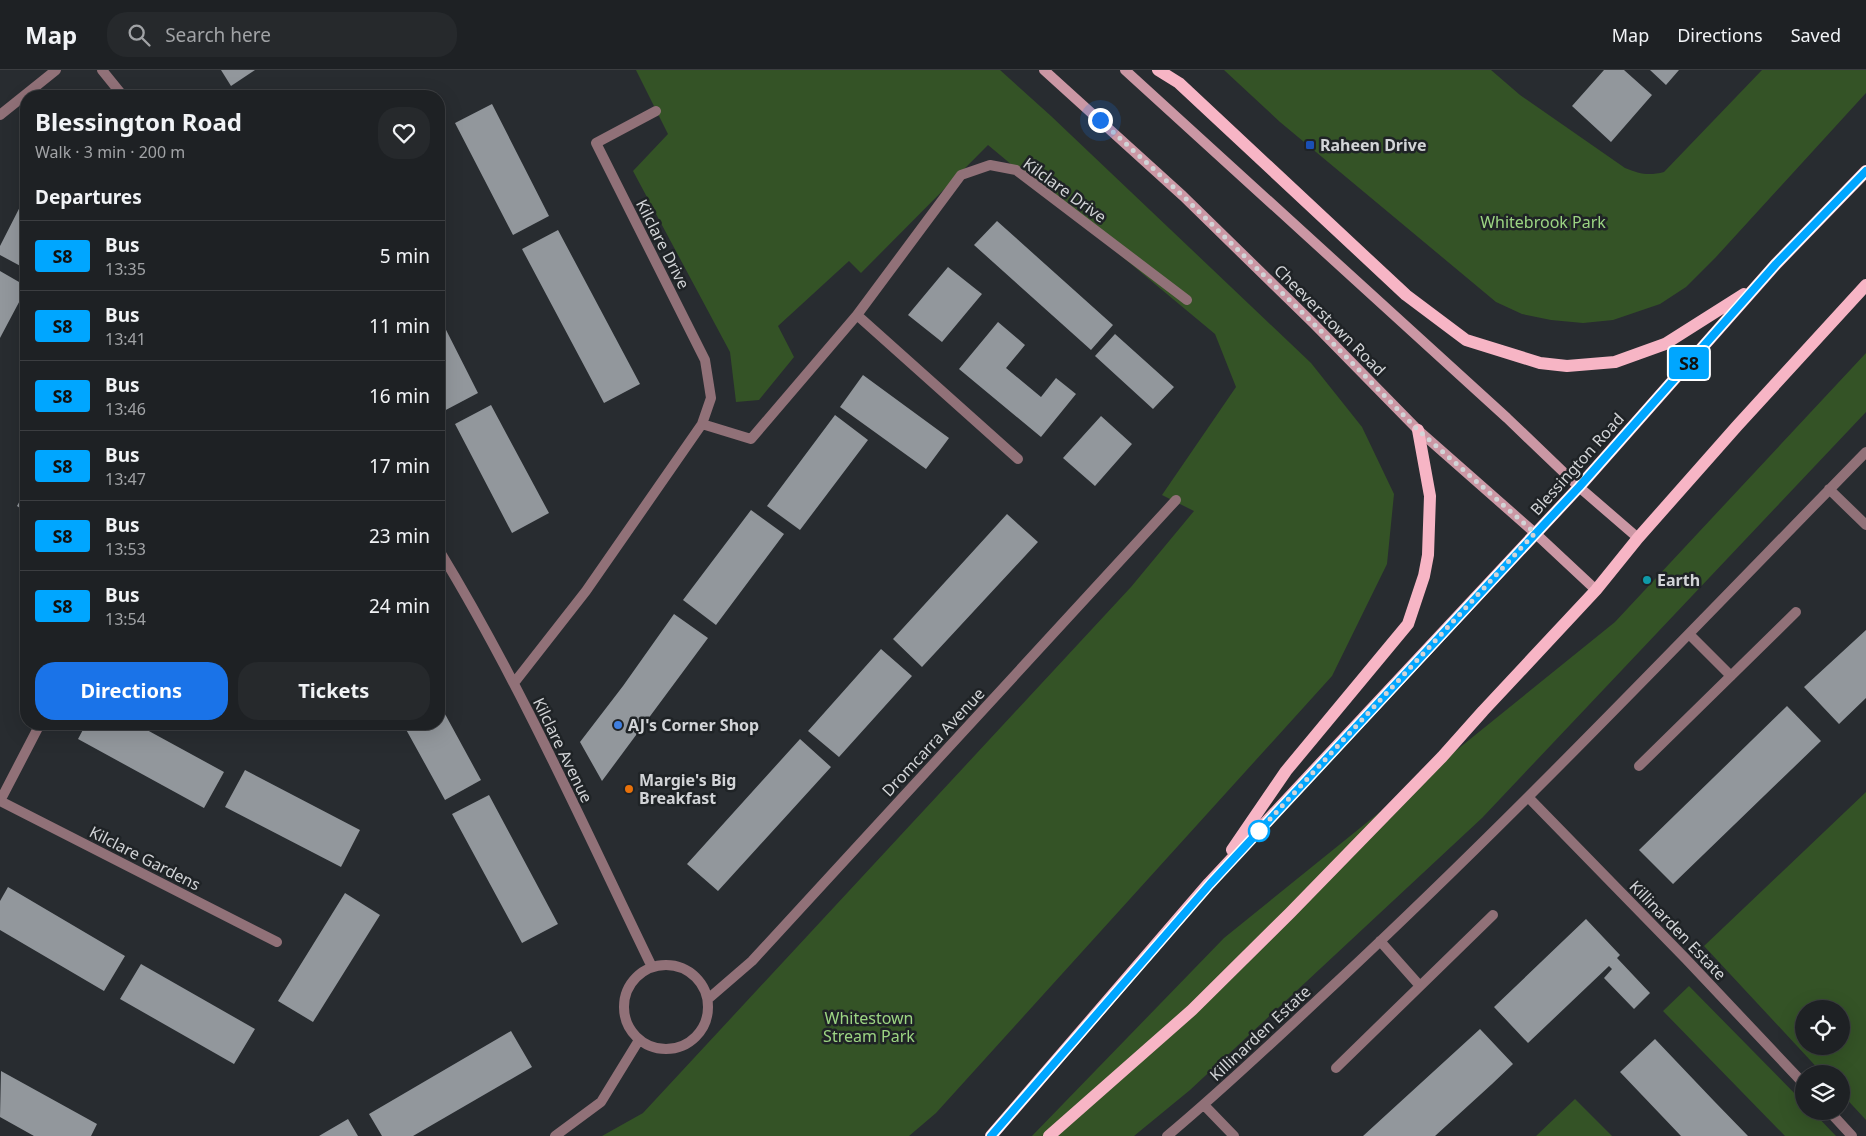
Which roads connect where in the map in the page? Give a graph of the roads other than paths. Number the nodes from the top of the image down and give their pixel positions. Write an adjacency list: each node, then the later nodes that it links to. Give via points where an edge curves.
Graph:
1 (56, 70): 6 (street)
2 (102, 70): 7 (street)
3 (1044, 70): 17 (main road, Cheeverstown Road, via 1183,196)
4 (1125, 70): 20 (main road)
5 (1158, 70): 13 (main road, via 1179,83 1406,295 1466,340 1540,363 1567,366 1615,362 1665,344)
6 (30, 90)
7 (118, 90)
8 (20, 98): 10 (street)
9 (656, 111): 16 (street, Kilclare Drive, via 596,143 705,360 710,398)
10 (0, 115)
11 (1866, 171): 13 (main road, Blessington Road)
12 (1866, 285): 25 (main road)
13 (1756, 287): 20 (main road, Blessington Road)
14 (1187, 300): 15 (street, Kilclare Drive, via 1016,170 990,165 961,175)
15 (857, 315): 16 (street, Kilclare Drive, via 750,439); 19 (street)
16 (702, 424): 31 (street, Kilclare Drive, via 586,591)
17 (1418, 430): 24 (main road, Cheeverstown Road); 36 (main road, via 1430,496 1428,555 1408,624 1286,771)
18 (1866, 452): 21 (street, Killinarden Estate)
19 (1018, 459)
20 (1579, 487): 24 (main road, Blessington Road); 25 (main road)
21 (1829, 489): 23 (street); 29 (street, Killinarden Estate)
22 (1176, 500): 42 (street, Dromcarra Avenue, via 752,961)
23 (1866, 525)
24 (1535, 533): 27 (main road, Cheeverstown Road); 36 (main road, Blessington Road)
25 (1638, 538): 27 (main road)
26 (445, 560): 31 (street, Kilclare Avenue)
27 (1596, 590): 50 (main road, via 1442,757 1290,913 1192,1010)
28 (1796, 612): 30 (street)
29 (1689, 634): 30 (street); 34 (street, Killinarden Estate)
30 (1731, 676): 33 (street)
31 (514, 683): 40 (street, Kilclare Avenue)
32 (37, 730): 35 (street, Kilclare Gardens)
33 (1639, 766)
34 (1528, 797): 38 (street, Killinarden Estate); 45 (street, Killinarden Estate)
35 (0, 801): 39 (street, Kilclare Gardens)
36 (1210, 884): 49 (main road, Blessington Road)
37 (1492, 915): 41 (street)
38 (1380, 941): 41 (street); 46 (street, Killinarden Estate)
39 (277, 942)
40 (652, 967): 42 (street, via 667,965 687,971 703,986); 43 (street, via 641,972 626,993 625,1019)
41 (1420, 986): 44 (street)
42 (708, 1000): 43 (street, via 703,1028 687,1043 667,1049 652,1047)
43 (639, 1040): 48 (street, via 601,1102)
44 (1336, 1068)
45 (1795, 1075)
46 (1204, 1105): 51 (street, Killinarden Estate); 52 (street)
47 (1837, 1120): 53 (street)
48 (555, 1136)
49 (991, 1136)
50 (1049, 1136)
51 (1167, 1136)
52 (1234, 1136)
53 (1852, 1136)

